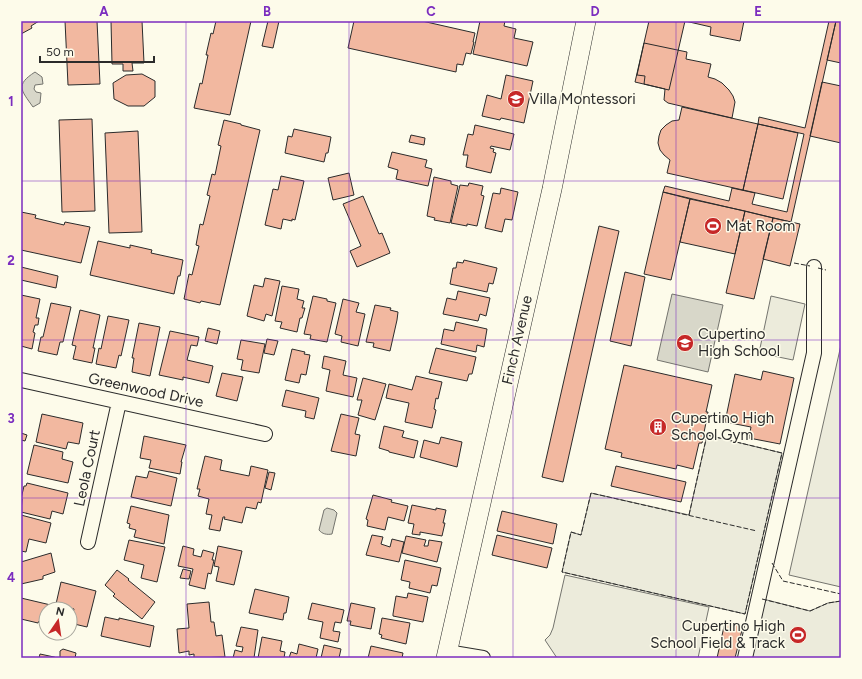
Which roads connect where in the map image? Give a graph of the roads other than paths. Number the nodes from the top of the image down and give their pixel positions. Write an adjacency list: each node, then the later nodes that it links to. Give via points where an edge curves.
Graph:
1 (586, 21): 7 (street, Finch Avenue, via 552,189)
2 (814, 267): 9 (street, via 814,353)
3 (21, 380): 4 (street, Greenwood Drive)
4 (119, 402): 5 (street, Greenwood Drive); 6 (street, Leola Court)
5 (264, 434)
6 (88, 542)
7 (446, 655): 8 (street)
8 (483, 658)
9 (745, 658)

